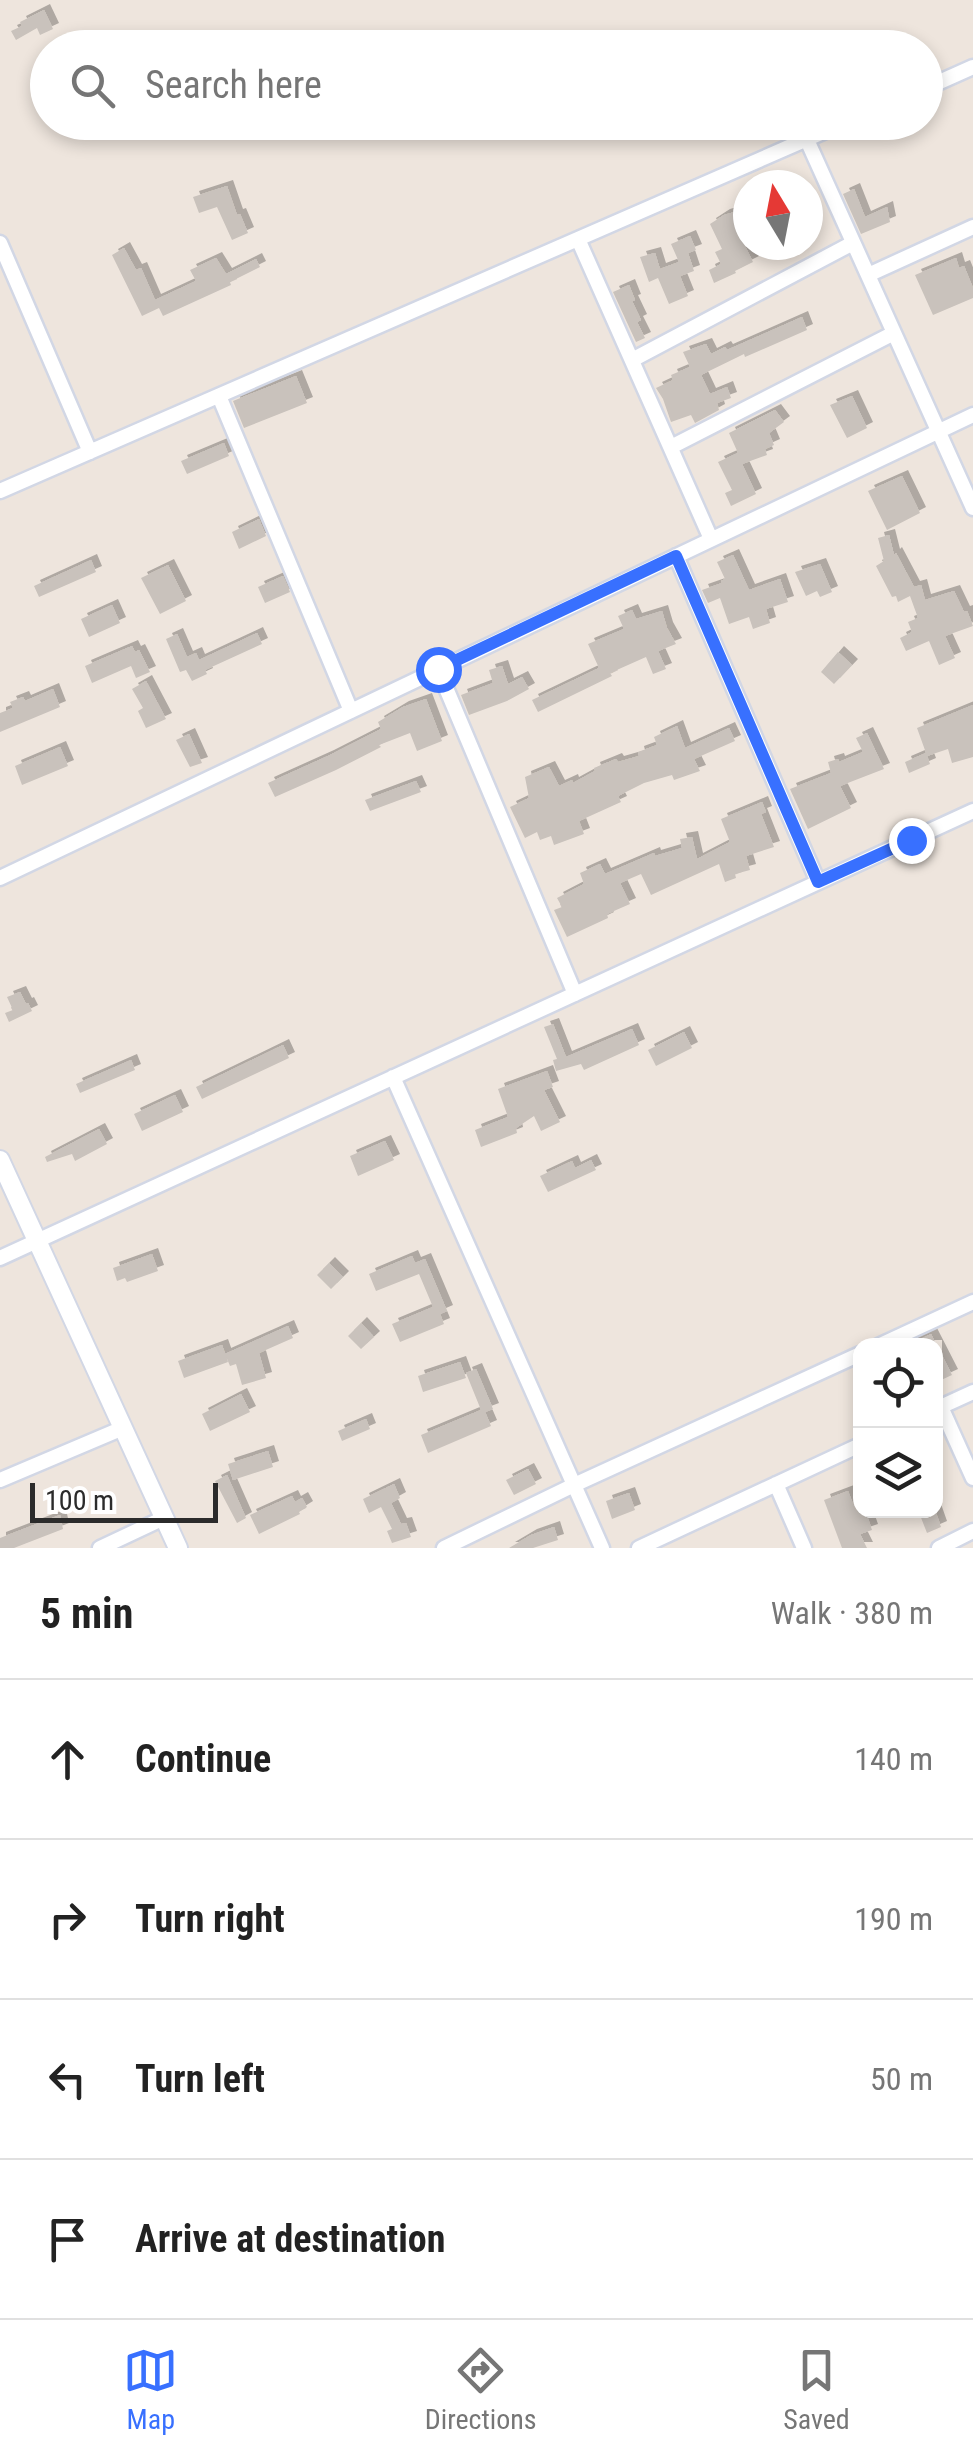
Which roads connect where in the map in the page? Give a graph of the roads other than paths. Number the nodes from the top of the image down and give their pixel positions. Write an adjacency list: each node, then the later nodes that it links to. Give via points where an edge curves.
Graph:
1 (973, 67): 2 (street)
2 (943, 80)
3 (807, 140): 5 (street); 7 (street)
4 (973, 227): 8 (street)
5 (578, 239): 10 (street); 11 (street)
6 (0, 243): 15 (street)
7 (854, 243): 8 (street); 10 (street)
8 (868, 276): 9 (street)
9 (894, 333): 13 (street); 14 (street)
10 (632, 360): 14 (street)
11 (219, 396): 15 (street); 21 (street)
12 (973, 415): 13 (street)
13 (938, 430): 17 (street); 18 (street)
14 (671, 447): 18 (street)
15 (90, 452): 16 (street)
16 (0, 491)
17 (973, 508)
18 (711, 539): 19 (street)
19 (676, 556): 20 (street); 24 (street)
20 (438, 669): 21 (street); 25 (street)
21 (351, 710): 23 (street)
22 (973, 811): 24 (street)
23 (0, 878)
24 (818, 882): 25 (street)
25 (575, 994): 26 (street)
26 (393, 1077): 28 (street); 41 (street)
27 (0, 1160): 28 (street)
28 (37, 1240): 29 (street); 36 (street)
29 (0, 1258)
30 (973, 1302): 31 (street)
31 (895, 1338)
32 (853, 1357): 41 (street)
33 (973, 1392): 34 (street)
34 (943, 1406)
35 (943, 1418): 38 (street)
36 (123, 1428): 39 (street); 42 (street)
37 (853, 1448): 40 (street)
38 (973, 1478)
39 (0, 1480)
40 (776, 1484): 48 (street); 49 (street)
41 (574, 1485): 46 (street); 47 (street)
42 (164, 1518): 44 (street); 45 (street)
43 (973, 1531): 50 (street)
44 (100, 1548)
45 (178, 1548)
46 (444, 1548)
47 (602, 1548)
48 (638, 1548)
49 (804, 1548)
50 (939, 1548)

